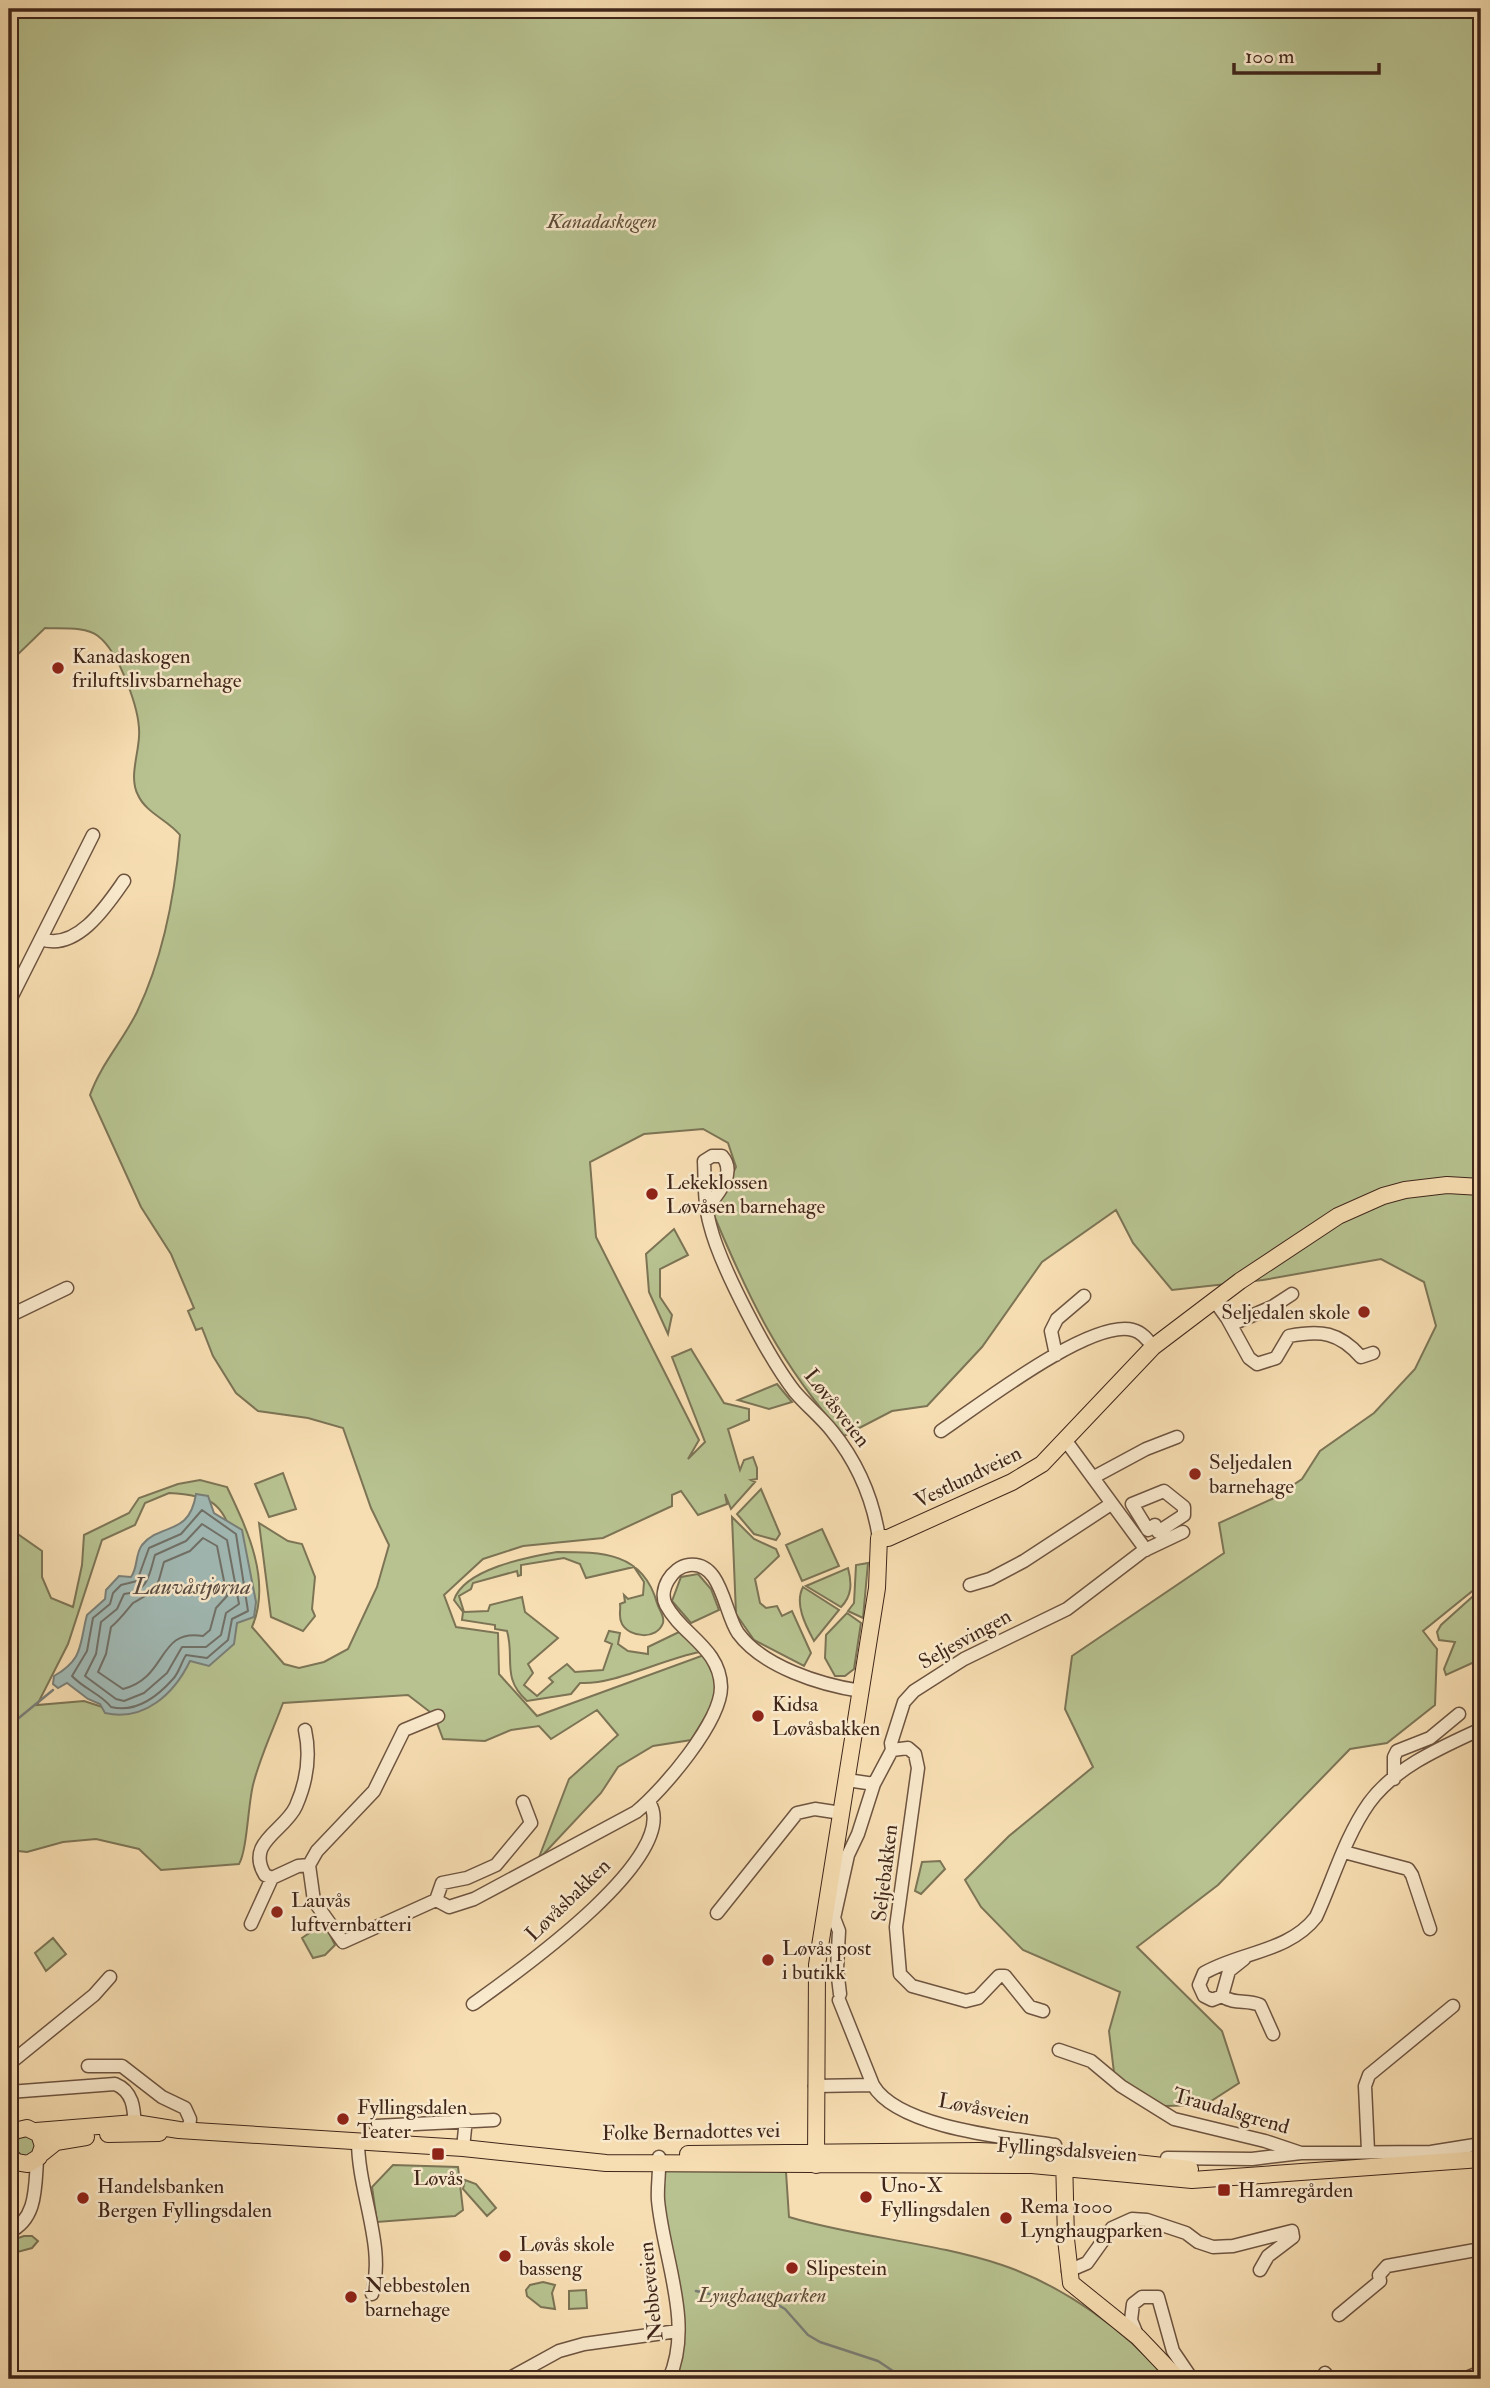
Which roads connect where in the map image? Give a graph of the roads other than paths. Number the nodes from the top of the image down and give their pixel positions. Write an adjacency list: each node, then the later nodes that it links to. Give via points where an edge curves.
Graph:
1 (93, 835): 3 (street)
2 (124, 881): 3 (street, via 91,925 66,938)
3 (41, 939): 4 (street)
4 (9, 1002)
5 (1481, 1187): 10 (main road, Vestlundveien, via 1425,1187 1359,1205)
6 (706, 1209): 22 (street, Løvåsveien, via 720,1253 765,1343 794,1391 832,1431 862,1479)
7 (67, 1288): 11 (street)
8 (1292, 1294): 12 (street, via 1247,1319)
9 (1084, 1296): 15 (street, via 1057,1319 1051,1331)
10 (1214, 1300): 12 (street); 13 (main road, Vestlundveien)
11 (9, 1316)
12 (1227, 1318): 14 (street, via 1257,1364 1276,1358 1289,1336 1312,1332 1348,1341 1361,1357)
13 (1153, 1347): 15 (street, via 1141,1333 1121,1329); 18 (main road, Vestlundveien)
14 (1373, 1353)
15 (1056, 1355): 16 (street, via 1007,1383)
16 (942, 1431)
17 (1177, 1437): 19 (street)
18 (1066, 1441): 19 (street); 22 (main road, Vestlundveien, via 1042,1464 1012,1482)
19 (1094, 1477): 20 (street)
20 (1111, 1504): 23 (street); 24 (street, Seljesvingen, via 1024,1561)
21 (1183, 1532): 23 (street, Seljesvingen)
22 (879, 1538): 25 (main road, Løvåsveien, via 877,1588)
23 (1146, 1550): 30 (street, Seljesvingen, via 1067,1609 964,1659 914,1691 904,1702)
24 (970, 1585)
25 (861, 1691): 32 (main road, Løvåsveien); 35 (street, Løvåsbakken, via 764,1656 736,1631 711,1573 699,1566 682,1567 670,1577 664,1602 714,1661 720,1691 709,1724)
26 (1459, 1714): 31 (street, via 1430,1738 1397,1751)
27 (438, 1716): 38 (street, via 404,1730 374,1791)
28 (1481, 1729): 31 (street, via 1419,1760)
29 (305, 1730): 39 (street, via 308,1766 296,1807 262,1844 262,1869)
30 (892, 1750): 33 (street, Seljesvingen); 49 (street, Seljebakken, via 908,1748 915,1754 918,1768 896,1927 900,1974 912,1986 966,2001 978,1998 999,1976 1006,1976 1030,2007)
31 (1394, 1779): 37 (street, via 1368,1805)
32 (846, 1780): 33 (street); 36 (main road, Løvåsveien)
33 (874, 1784): 54 (street, Løvåsveien, via 846,1862 834,1918 839,1931 839,1997)
34 (523, 1802): 40 (street, Løvåsbakken, via 531,1823 502,1860 467,1878 442,1883)
35 (649, 1802): 40 (street, Løvåsbakken, via 485,1895 449,1907); 47 (street, Løvåsbakken, via 656,1812 646,1845 602,1900 554,1945)
36 (841, 1812): 41 (street, via 815,1809 797,1813); 55 (main road, Løvåsveien, via 817,1965)
37 (1344, 1853): 43 (street, via 1408,1869); 44 (street, via 1309,1926)
38 (309, 1865): 39 (street); 40 (street, Løvåsbakken, via 314,1901 343,1942)
39 (272, 1878): 42 (street)
40 (436, 1900)
41 (717, 1913)
42 (251, 1924)
43 (1430, 1929)
44 (1244, 1959): 46 (street, via 1229,1971); 46 (street, via 1201,1977 1204,1996 1212,2000)
45 (110, 1977): 52 (street)
46 (1222, 1996): 50 (street, via 1231,2002 1260,2005)
47 (472, 2004)
48 (1453, 2006): 67 (street, via 1369,2075)
49 (1043, 2011)
50 (1273, 2034)
51 (1059, 2050): 68 (street, Traudalsgrend, via 1101,2067 1121,2086 1174,2119)
52 (9, 2064)
53 (88, 2066): 61 (street, via 122,2066 162,2097 185,2108 190,2119)
54 (873, 2085): 55 (street); 70 (street, Løvåsveien, via 900,2109)
55 (815, 2086): 69 (main road, Løvåsveien)
56 (9, 2092): 60 (street, via 115,2084 131,2098)
57 (466, 2119): 58 (street); 59 (street); 66 (street)
58 (494, 2120)
59 (376, 2126)
60 (135, 2128): 61 (main road, Folke Bernadottes vei); 62 (main road, Folke Bernadottes vei); 71 (main road, Folke Bernadottes vei, via 65,2140 50,2145)
61 (184, 2130): 64 (main road, Folke Bernadottes vei)
62 (36, 2131): 63 (main road, Folke Bernadottes vei, via 23,2128); 71 (main road, via 43,2142)
63 (9, 2138)
64 (358, 2141): 66 (main road, Folke Bernadottes vei); 82 (street, via 368,2219 378,2256)
65 (1481, 2144): 67 (street, Traudalsgrend, via 1432,2152)
66 (463, 2148): 75 (main road, Folke Bernadottes vei, via 606,2163)
67 (1368, 2151): 76 (street, Traudalsgrend)
68 (1301, 2153): 72 (street, via 1252,2159); 76 (street, Traudalsgrend)
69 (820, 2156): 70 (main road, Fyllingsdalsveien, via 1032,2165); 75 (main road, Folke Bernadottes vei)
70 (1060, 2156): 76 (main road, Fyllingsdalsveien, via 1192,2180 1301,2173); 81 (main road)
71 (39, 2157): 73 (main road, Folke Bernadottes vei); 77 (street)
72 (1167, 2158)
73 (13, 2159): 77 (street)
74 (1481, 2159): 76 (main road, Fyllingsdalsveien)
75 (659, 2160): 84 (street, Nebbeveien, via 658,2200)
76 (1319, 2164)
77 (33, 2196): 78 (street, via 26,2221)
78 (9, 2232)
79 (1481, 2249): 83 (street, via 1387,2266 1380,2281)
80 (1260, 2270): 81 (street, via 1268,2256 1293,2237 1292,2231 1213,2247 1186,2232 1132,2219 1112,2228 1087,2263)
81 (1068, 2271): 85 (main road, via 1071,2283)
82 (372, 2294)
83 (1339, 2315)
84 (678, 2331): 87 (street, via 559,2351); 88 (street, Nebbeveien)
85 (1138, 2337): 89 (main road); 90 (street, via 1131,2320 1133,2304 1142,2297 1158,2297 1173,2351)
86 (1481, 2372): 91 (street)
87 (508, 2379)
88 (669, 2379)
89 (1178, 2379)
90 (1192, 2379)
91 (1464, 2379)

